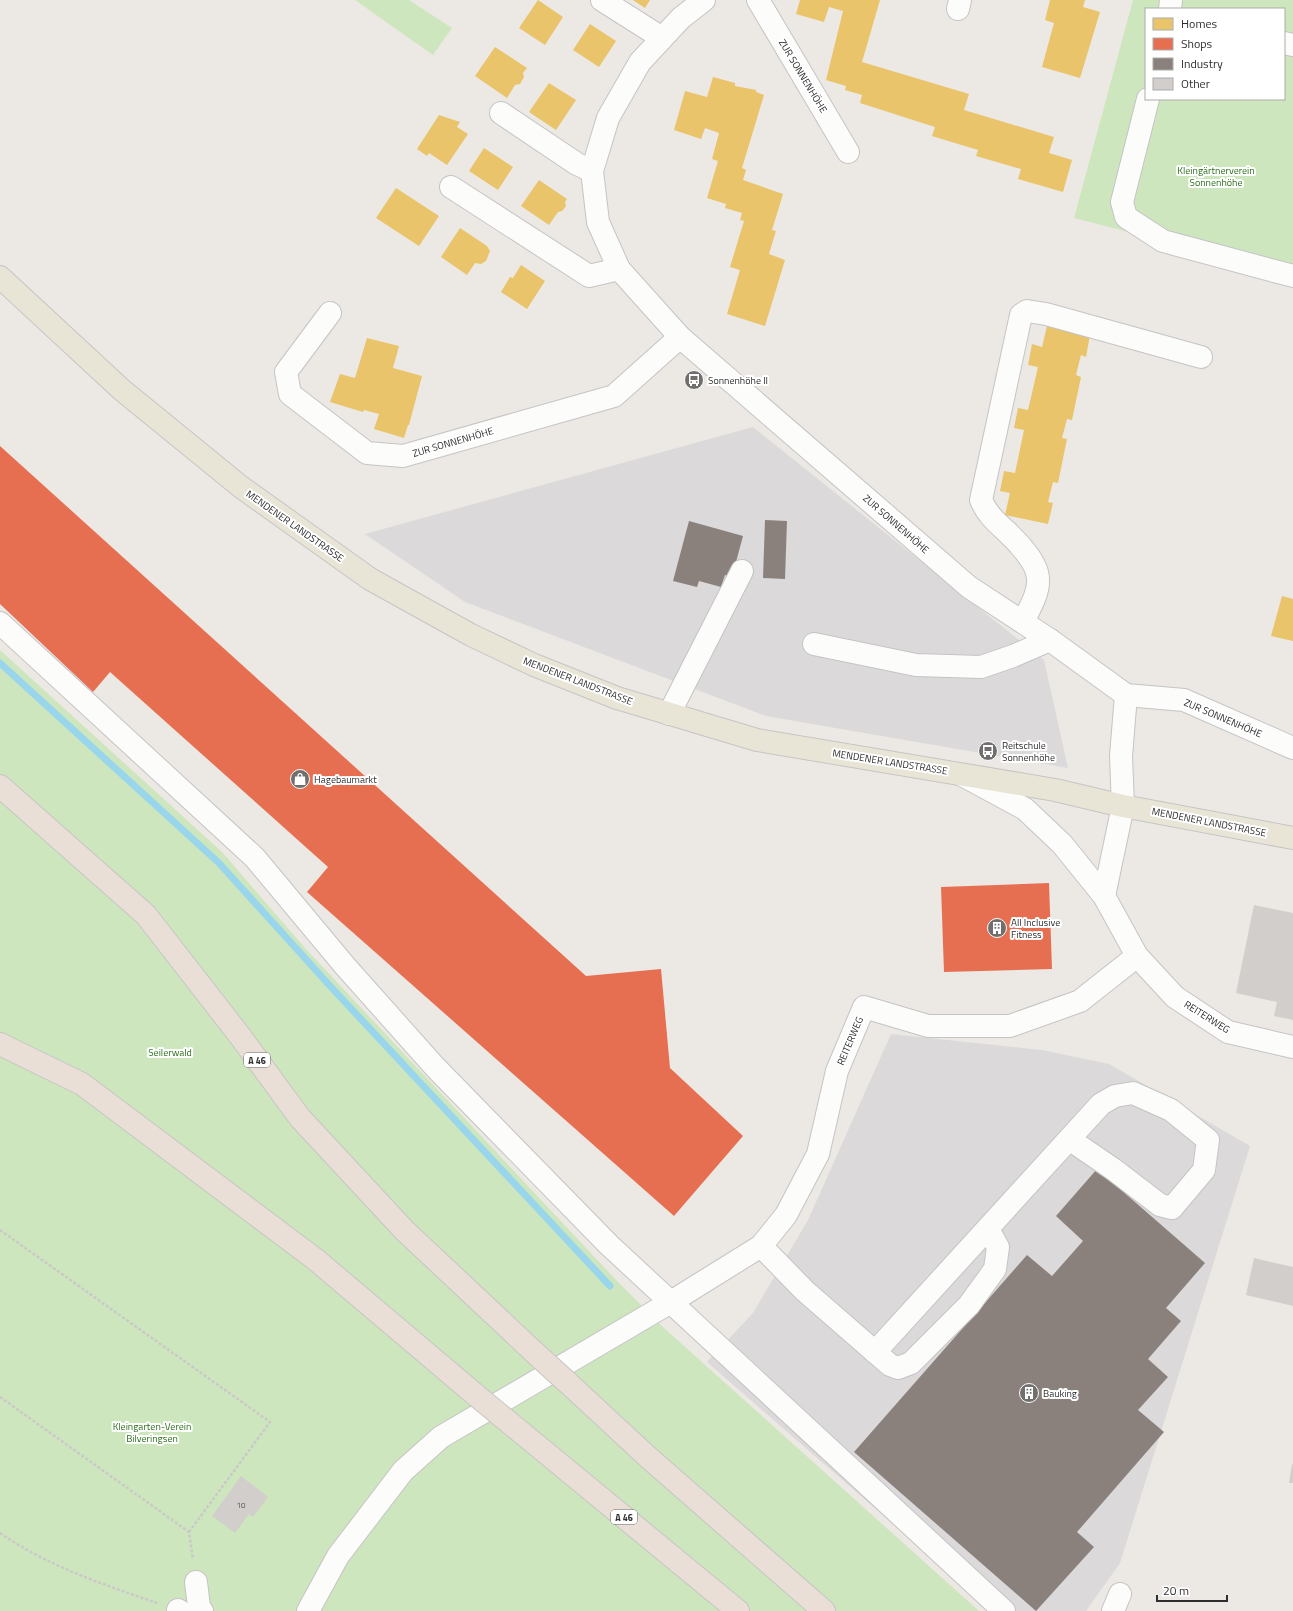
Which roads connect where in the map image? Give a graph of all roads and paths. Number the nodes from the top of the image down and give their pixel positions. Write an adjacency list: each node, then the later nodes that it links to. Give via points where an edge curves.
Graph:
1 (602, 0): 4 (street)
2 (704, 0): 4 (street, ZUR SONNENHÖHE, via 681,18)
3 (758, 0): 7 (street, ZUR SONNENHÖHE)
4 (662, 38): 8 (street, ZUR SONNENHÖHE, via 640,62 608,118)
5 (1148, 100): 11 (street, via 1122,202 1126,217 1163,241)
6 (501, 113): 8 (street, via 577,164)
7 (848, 152)
8 (592, 171): 10 (street, ZUR SONNENHÖHE, via 598,222)
9 (451, 187): 10 (street, via 589,276)
10 (619, 269): 14 (street, ZUR SONNENHÖHE)
11 (1293, 276)
12 (0, 277): 22 (main road, MENDENER LANDSTRASSE, via 122,390 241,487 370,578 471,635 534,665 617,698)
13 (330, 313): 14 (street, ZUR SONNENHÖHE, via 286,372 290,394 367,452 403,456 614,396)
14 (680, 337): 17 (street, ZUR SONNENHÖHE, via 969,587)
15 (1201, 357): 17 (street, via 1046,314 1027,311 1021,315 981,500 986,512 1020,544 1036,572 1036,594)
16 (742, 571): 22 (street)
17 (1023, 622): 19 (street, ZUR SONNENHÖHE)
18 (0, 623): 36 (street, via 255,858 345,966 435,1067 609,1244)
19 (1050, 640): 20 (street, via 981,667 916,665); 21 (street, ZUR SONNENHÖHE)
20 (814, 644)
21 (1126, 694): 23 (street, ZUR SONNENHÖHE, via 1184,700); 26 (street, via 1121,756)
22 (669, 714): 24 (main road, MENDENER LANDSTRASSE, via 758,740)
23 (1293, 748)
24 (957, 772): 26 (main road, MENDENER LANDSTRASSE, via 1055,790); 28 (street, REITERWEG, via 1025,809 1062,844)
25 (0, 786): 46 (highway, A 46, bridge, via 146,915 300,1118 405,1231 649,1458)
26 (1123, 806): 27 (main road, MENDENER LANDSTRASSE); 28 (street)
27 (1293, 838)
28 (1104, 896): 29 (street, REITERWEG)
29 (1137, 956): 31 (street, REITERWEG, via 1175,997 1228,1032); 35 (street, REITERWEG, via 1080,1001 1010,1026 928,1026 864,1007 836,1071 818,1154 786,1215)
30 (0, 1044): 45 (highway, A 46, bridge, via 82,1084 315,1260)
31 (1293, 1047)
32 (1069, 1140): 32 (street, via 1101,1104 1115,1096 1133,1093 1171,1110 1208,1140 1204,1170 1172,1208 1160,1205); 33 (street)
33 (988, 1229): 37 (street); 37 (street, via 998,1247 995,1269 969,1305 911,1363 898,1368 890,1365)
34 (0, 1230): 39 (path, via 270,1422)
35 (761, 1246): 36 (street, REITERWEG); 37 (street, via 805,1292)
36 (672, 1302): 44 (street, REITERWEG, via 440,1437 403,1471 338,1556); 47 (street)
37 (875, 1352)
38 (0, 1397): 39 (path)
39 (189, 1532): 41 (path)
40 (0, 1533): 42 (path, via 19,1546 82,1577)
41 (196, 1582): 43 (street, via 199,1607)
42 (179, 1611)
43 (202, 1611)
44 (308, 1611)
45 (738, 1611)
46 (824, 1611)
47 (1004, 1611)

